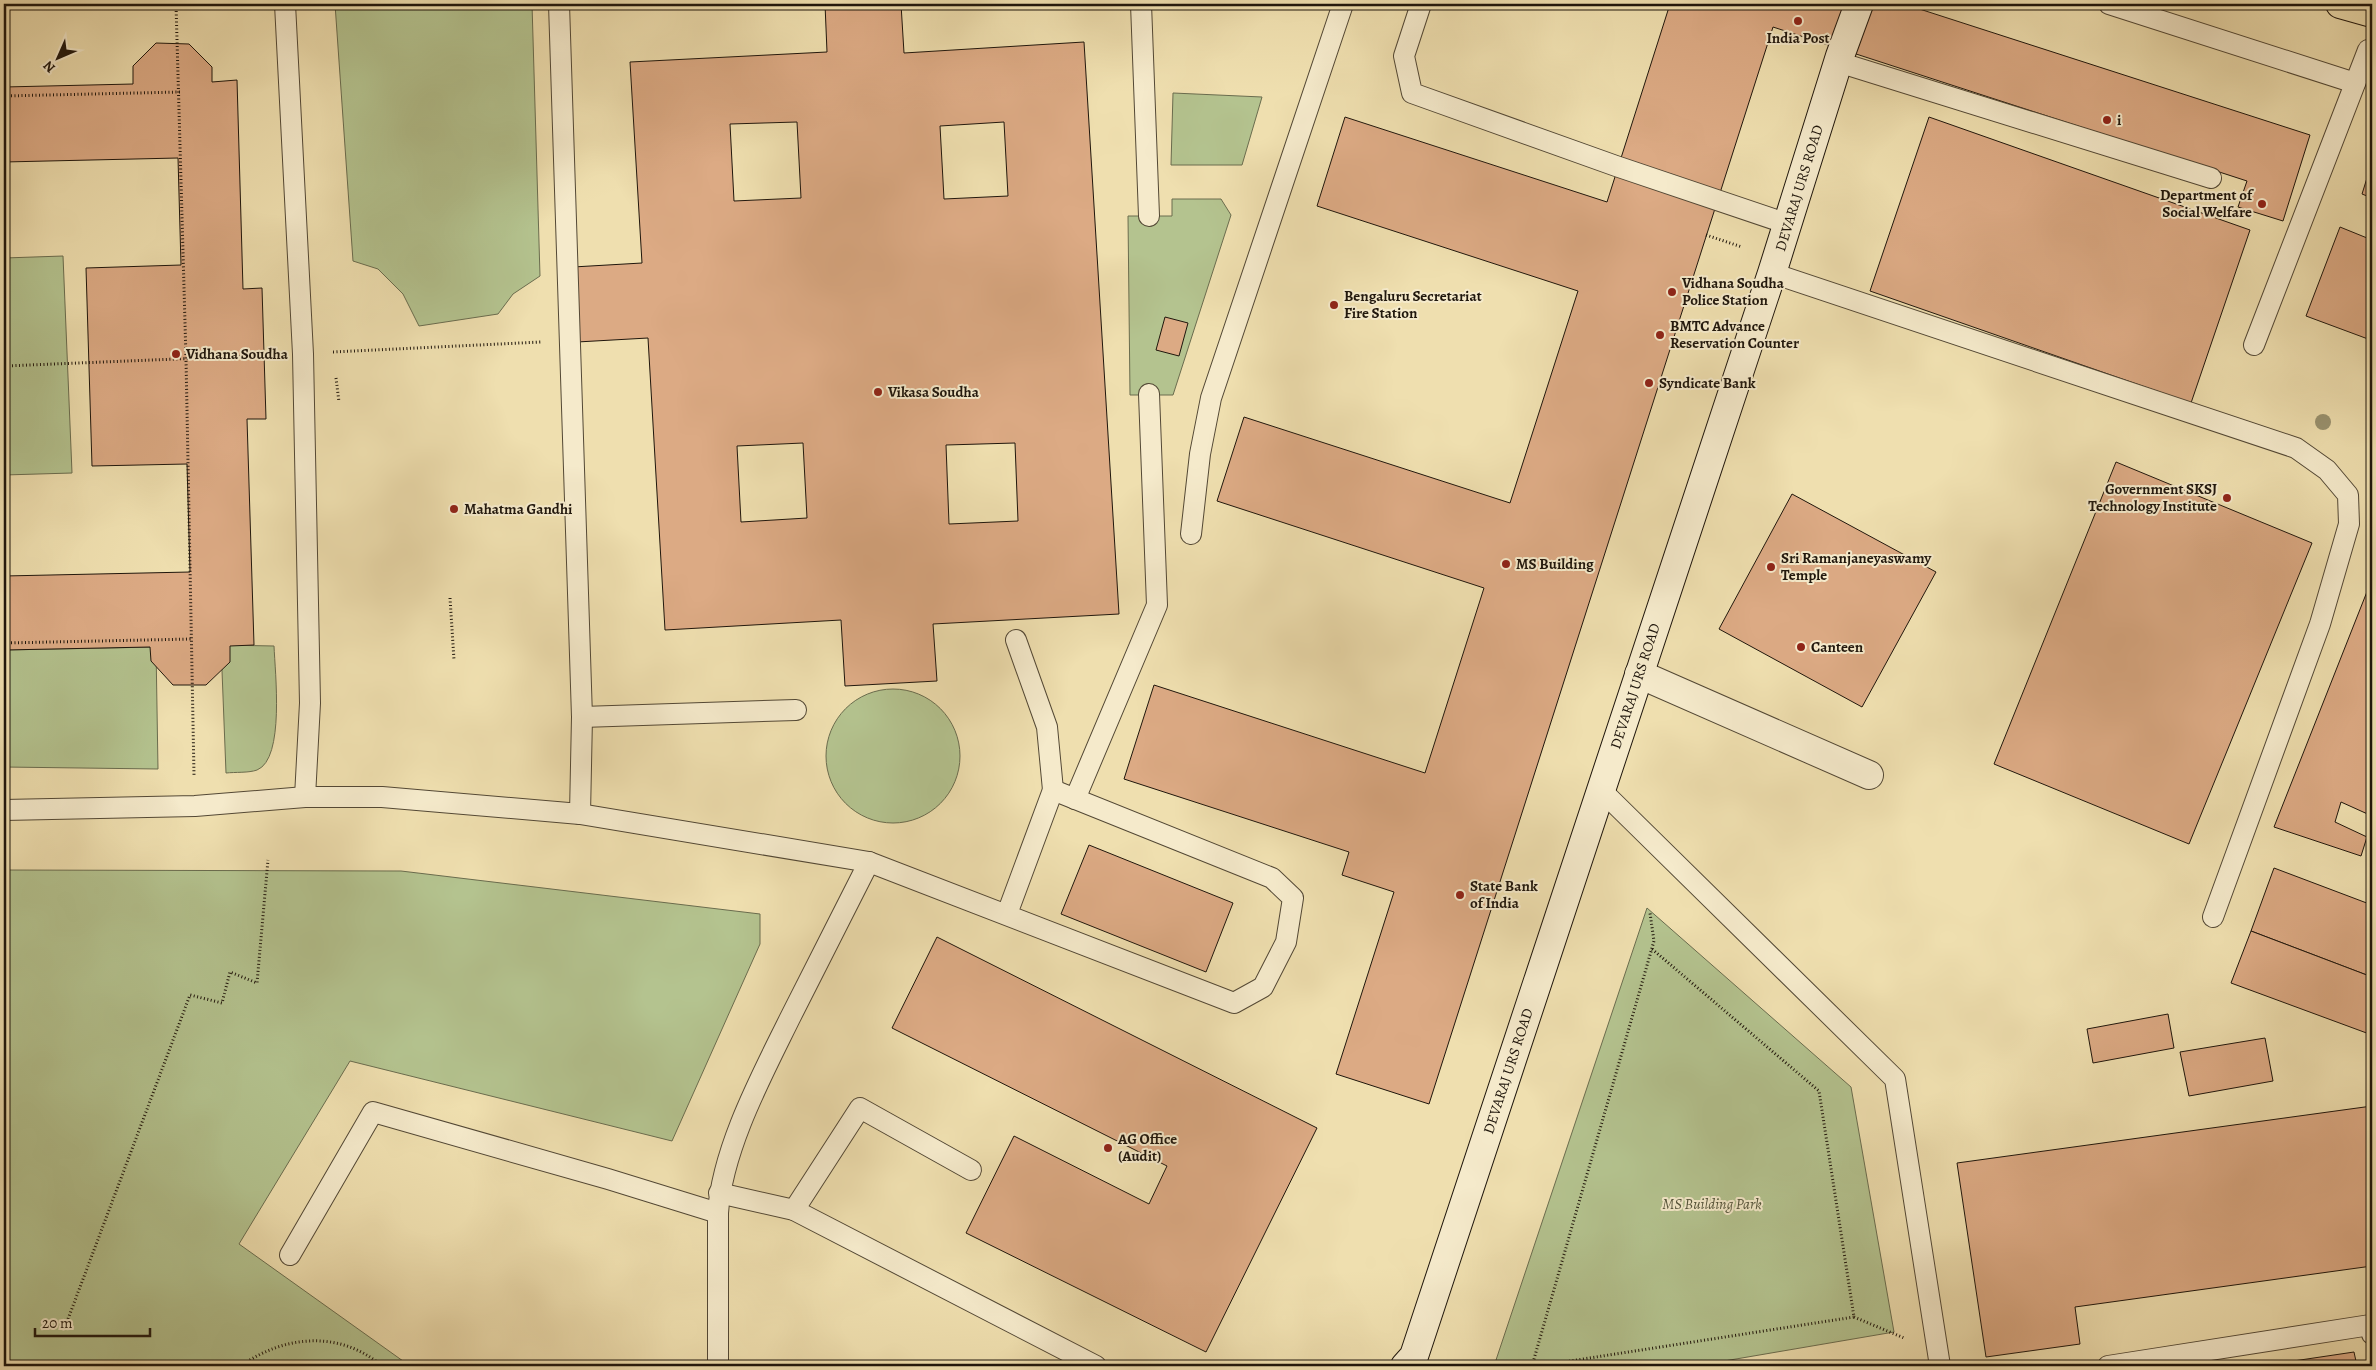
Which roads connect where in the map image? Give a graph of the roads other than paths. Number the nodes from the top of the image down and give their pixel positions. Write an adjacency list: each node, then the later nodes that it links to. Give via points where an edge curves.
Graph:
1 (285, 4): 27 (lane, via 303,363 310,703)
2 (559, 4): 23 (lane)
3 (1141, 4): 14 (lane)
4 (1343, 4): 19 (lane, via 1211,398 1200,454)
5 (1421, 4): 15 (lane, via 1404,56 1412,92)
6 (1859, 4): 11 (street, DEVARAJ URS ROAD)
7 (2110, 4): 12 (lane)
8 (2340, 4): 9 (main road)
9 (2372, 14)
10 (2368, 50): 12 (lane)
11 (1838, 62): 13 (lane); 15 (street, DEVARAJ URS ROAD)
12 (2355, 83): 17 (lane)
13 (2211, 178)
14 (1149, 216)
15 (1788, 224): 16 (street, DEVARAJ URS ROAD)
16 (1772, 273): 21 (street, DEVARAJ URS ROAD); 33 (lane, via 2296,448 2327,470 2348,496 2349,524 2320,624)
17 (2254, 344)
18 (1149, 394): 28 (lane, via 1157,605)
19 (1191, 534)
20 (1016, 640): 25 (lane, via 1047,727)
21 (1639, 674): 24 (street); 26 (street, DEVARAJ URS ROAD)
22 (796, 710): 23 (lane)
23 (582, 716): 30 (lane)
24 (1869, 776)
25 (1052, 790): 28 (lane); 32 (lane)
26 (1601, 790): 42 (street, DEVARAJ URS ROAD, via 1414,1356); 43 (lane, via 1895,1079)
27 (305, 797): 29 (lane, via 195,806); 30 (lane, via 382,798)
28 (1075, 799): 32 (lane, via 1272,878 1293,898 1286,942 1263,987 1234,1003)
29 (4, 810)
30 (580, 814): 31 (lane)
31 (869, 862): 32 (lane); 35 (lane, via 754,1091)
32 (1007, 914)
33 (2213, 917)
34 (971, 1170): 36 (lane, via 860,1108)
35 (719, 1193): 36 (lane); 37 (lane)
36 (794, 1210): 41 (lane)
37 (718, 1213): 38 (lane, via 373,1112); 40 (lane)
38 (290, 1255)
39 (2372, 1334): 44 (lane, via 2370,1325)
40 (718, 1366)
41 (1096, 1366)
42 (1405, 1366)
43 (1940, 1366)
44 (2108, 1366)

